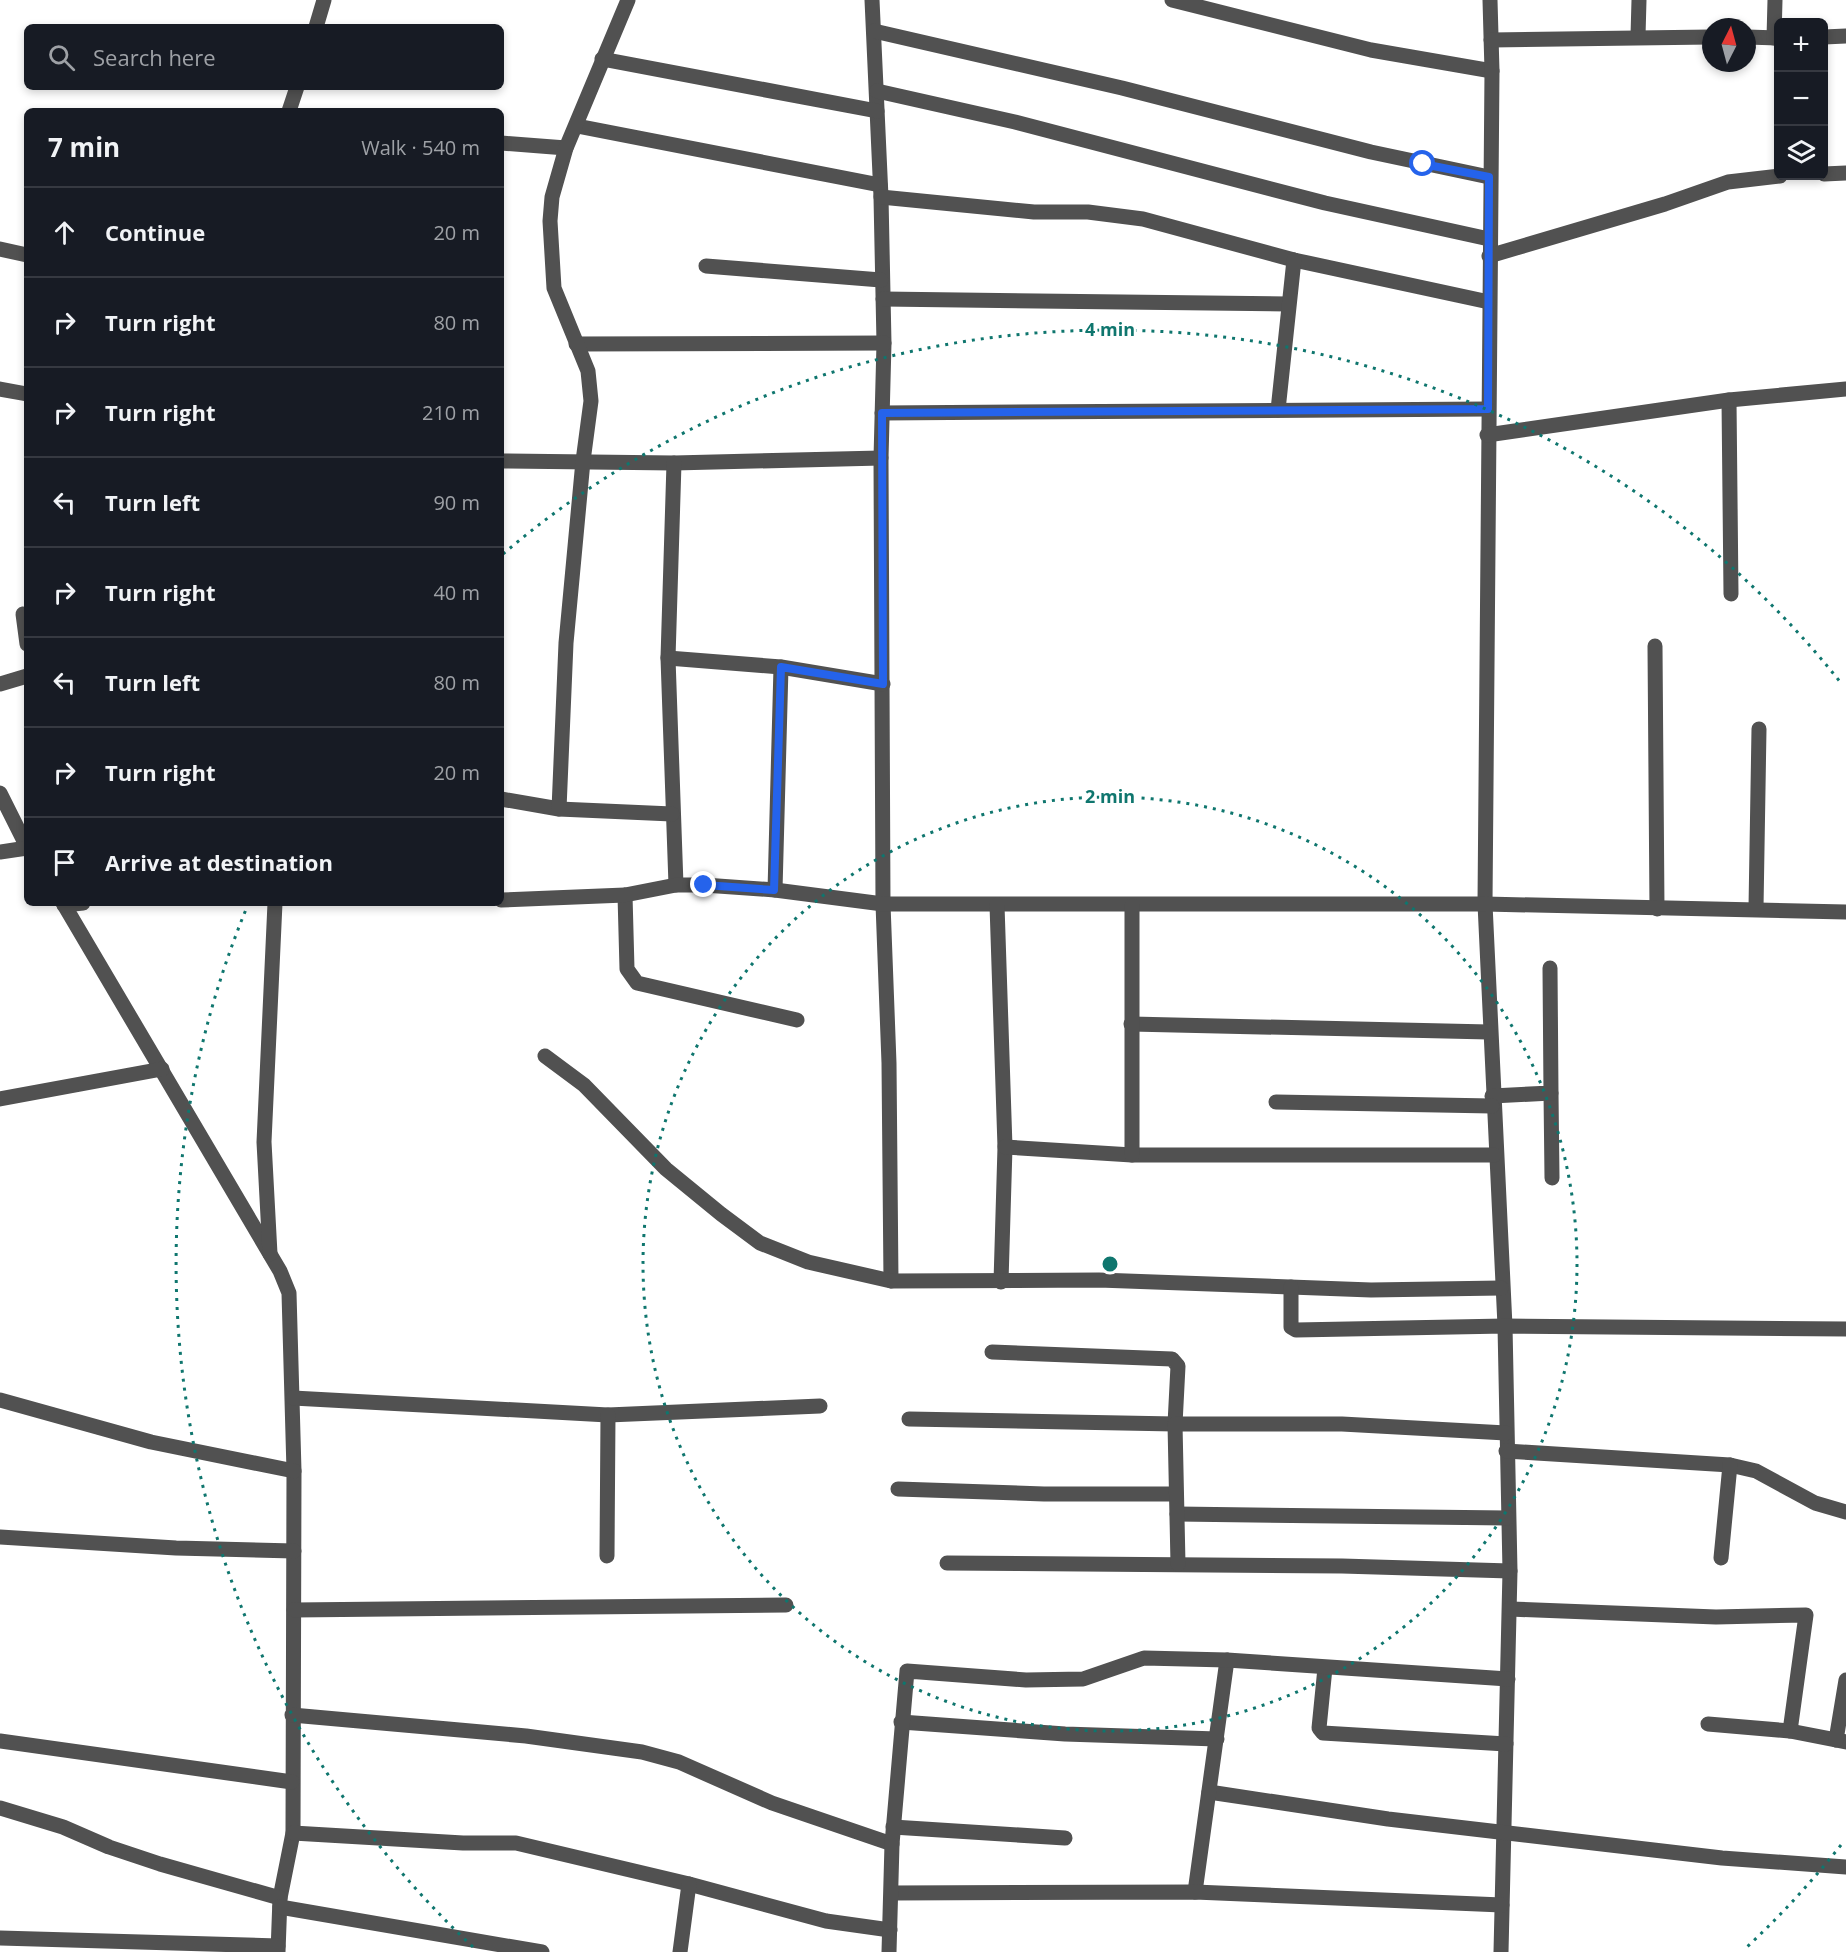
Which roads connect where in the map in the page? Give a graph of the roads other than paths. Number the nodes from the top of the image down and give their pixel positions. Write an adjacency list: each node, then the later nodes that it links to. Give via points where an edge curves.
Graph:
1 (324, 0): 9 (street)
2 (628, 0): 18 (street)
3 (872, 0): 10 (street)
4 (1172, 0): 19 (street, via 1371,50)
5 (1490, 0): 17 (street)
6 (1640, 0): 11 (street)
7 (1775, 0): 8 (street)
8 (1775, 18)
9 (317, 24)
10 (874, 31): 21 (street); 29 (street)
11 (1638, 36): 13 (street); 17 (street)
12 (1846, 36): 15 (street)
13 (1702, 37)
14 (1756, 37): 16 (street)
15 (1828, 37)
16 (1774, 38)
17 (1491, 40): 19 (street)
18 (602, 59): 23 (street); 24 (street)
19 (1492, 71): 29 (street)
20 (296, 90): 22 (street)
21 (877, 91): 23 (street); 32 (street, via 1015,122 1324,203)
22 (290, 108)
23 (877, 111): 31 (street)
24 (577, 126): 26 (street); 31 (street)
25 (504, 143): 26 (street)
26 (566, 148): 43 (street, via 552,197 549,248 554,288)
27 (1846, 173): 28 (street)
28 (1828, 174)
29 (1489, 177): 32 (street)
30 (1774, 177): 35 (street, via 1728,182)
31 (880, 191): 36 (street, via 1034,212 1088,212 1143,219); 38 (street)
32 (1489, 239): 35 (street)
33 (0, 249): 34 (street)
34 (24, 254)
35 (1489, 256): 40 (street)
36 (1294, 260): 40 (street); 41 (street)
37 (706, 266): 38 (street)
38 (881, 280): 39 (street)
39 (883, 299): 41 (street); 42 (street)
40 (1489, 302): 48 (street)
41 (1288, 304): 49 (street)
42 (884, 343): 43 (street); 50 (street)
43 (576, 344): 54 (street, via 588,371 591,401)
44 (1846, 388): 47 (street)
45 (0, 389): 46 (street)
46 (24, 393)
47 (1729, 400): 51 (street); 56 (street)
48 (1488, 409): 49 (street); 51 (street)
49 (1278, 410): 50 (street)
50 (882, 413): 52 (street)
51 (1487, 435): 79 (street)
52 (881, 458): 55 (street); 64 (street)
53 (504, 460): 54 (street)
54 (583, 461): 55 (street); 68 (street, via 566,643)
55 (674, 462): 60 (street)
56 (1731, 594)
57 (23, 614): 58 (street)
58 (24, 622)
59 (1655, 646): 84 (street)
60 (668, 658): 61 (street); 69 (street)
61 (781, 667): 64 (street); 74 (street)
62 (24, 677): 63 (street)
63 (0, 684)
64 (883, 684): 77 (street)
65 (1759, 729): 83 (street)
66 (0, 793): 70 (street)
67 (504, 800): 68 (street)
68 (559, 809): 69 (street)
69 (672, 814): 73 (street)
70 (24, 842)
71 (24, 848): 72 (street)
72 (0, 852)
73 (676, 885): 74 (street); 75 (street)
74 (774, 890): 77 (street)
75 (625, 895): 76 (street); 87 (street, via 627,969 637,982)
76 (504, 900)
77 (883, 903): 78 (street); 101 (street)
78 (997, 904): 82 (street); 96 (street)
79 (1485, 904): 82 (street); 84 (street); 89 (street)
80 (64, 906): 91 (street)
81 (275, 906): 100 (street, via 264,1142)
82 (1132, 906): 88 (street)
83 (1756, 908): 84 (street); 85 (street)
84 (1658, 909)
85 (1846, 912)
86 (1550, 968): 92 (street)
87 (797, 1020)
88 (1131, 1024): 89 (street); 97 (street)
89 (1489, 1032): 94 (street)
90 (545, 1056): 101 (street, via 584,1085 666,1169 760,1243 808,1262)
91 (162, 1069): 93 (street); 100 (street)
92 (1551, 1093): 94 (street); 99 (street)
93 (0, 1099)
94 (1492, 1101): 95 (street); 98 (street)
95 (1276, 1102)
96 (1005, 1147): 97 (street); 102 (street)
97 (1132, 1155): 98 (street)
98 (1494, 1155): 104 (street)
99 (1552, 1178)
100 (270, 1257): 108 (street, via 289,1293)
101 (891, 1281): 102 (street)
102 (1001, 1282): 103 (street, via 1099,1280)
103 (1291, 1287): 104 (street); 105 (street, via 1290,1321 1296,1330)
104 (1501, 1288): 105 (street)
105 (1504, 1326): 106 (street); 114 (street)
106 (1846, 1329)
107 (992, 1352): 113 (street, via 1172,1359 1178,1366)
108 (293, 1398): 111 (street); 117 (street)
109 (0, 1400): 117 (street, via 152,1442)
110 (820, 1406): 111 (street)
111 (608, 1415): 125 (street)
112 (909, 1419): 113 (street)
113 (1175, 1424): 114 (street, via 1342,1424); 119 (street)
114 (1506, 1433): 115 (street)
115 (1506, 1451): 116 (street); 122 (street)
116 (1730, 1465): 120 (street, via 1756,1471 1815,1503); 126 (street)
117 (294, 1471): 124 (street)
118 (897, 1489): 119 (street)
119 (1176, 1494): 121 (street)
120 (1846, 1512)
121 (1177, 1514): 122 (street); 128 (street)
122 (1507, 1518): 129 (street)
123 (0, 1537): 124 (street)
124 (294, 1551): 132 (street)
125 (607, 1556)
126 (1721, 1558)
127 (947, 1563): 128 (street)
128 (1178, 1564): 129 (street)
129 (1510, 1571): 131 (street)
130 (786, 1605): 132 (street)
131 (1510, 1609): 135 (street); 140 (street, via 1716,1617 1806,1615)
132 (294, 1610): 137 (street)
133 (1227, 1660): 134 (street); 138 (street, via 1144,1658 1083,1679 1026,1680 908,1671); 141 (street)
134 (1325, 1668): 135 (street); 144 (street, via 1319,1728 1323,1733)
135 (1508, 1679): 144 (street)
136 (1846, 1680): 143 (street)
137 (292, 1715): 145 (street); 152 (street, via 526,1736 642,1752 679,1762 772,1803)
138 (901, 1722): 141 (street, via 1065,1734); 148 (street)
139 (1708, 1724): 140 (street)
140 (1790, 1731): 143 (street)
141 (1217, 1739): 146 (street)
142 (0, 1741): 145 (street)
143 (1841, 1741)
144 (1506, 1744): 149 (street)
145 (292, 1782): 150 (street)
146 (1209, 1792): 149 (street, via 1346,1814); 155 (street)
147 (0, 1808): 157 (street)
148 (893, 1827): 151 (street); 152 (street)
149 (1503, 1832): 153 (street, via 1722,1858); 158 (street)
150 (292, 1833): 154 (street, via 516,1843); 157 (street)
151 (1065, 1838)
152 (892, 1844): 156 (street)
153 (1846, 1867)
154 (689, 1884): 159 (street, via 826,1921); 163 (street)
155 (1196, 1892): 156 (street); 158 (street)
156 (892, 1893): 159 (street)
157 (280, 1902): 161 (street); 162 (street)
158 (1502, 1905): 165 (street)
159 (890, 1930): 164 (street)
160 (0, 1938): 161 (street)
161 (278, 1949)
162 (542, 1952)
163 (680, 1952)
164 (889, 1952)
165 (1501, 1952)

